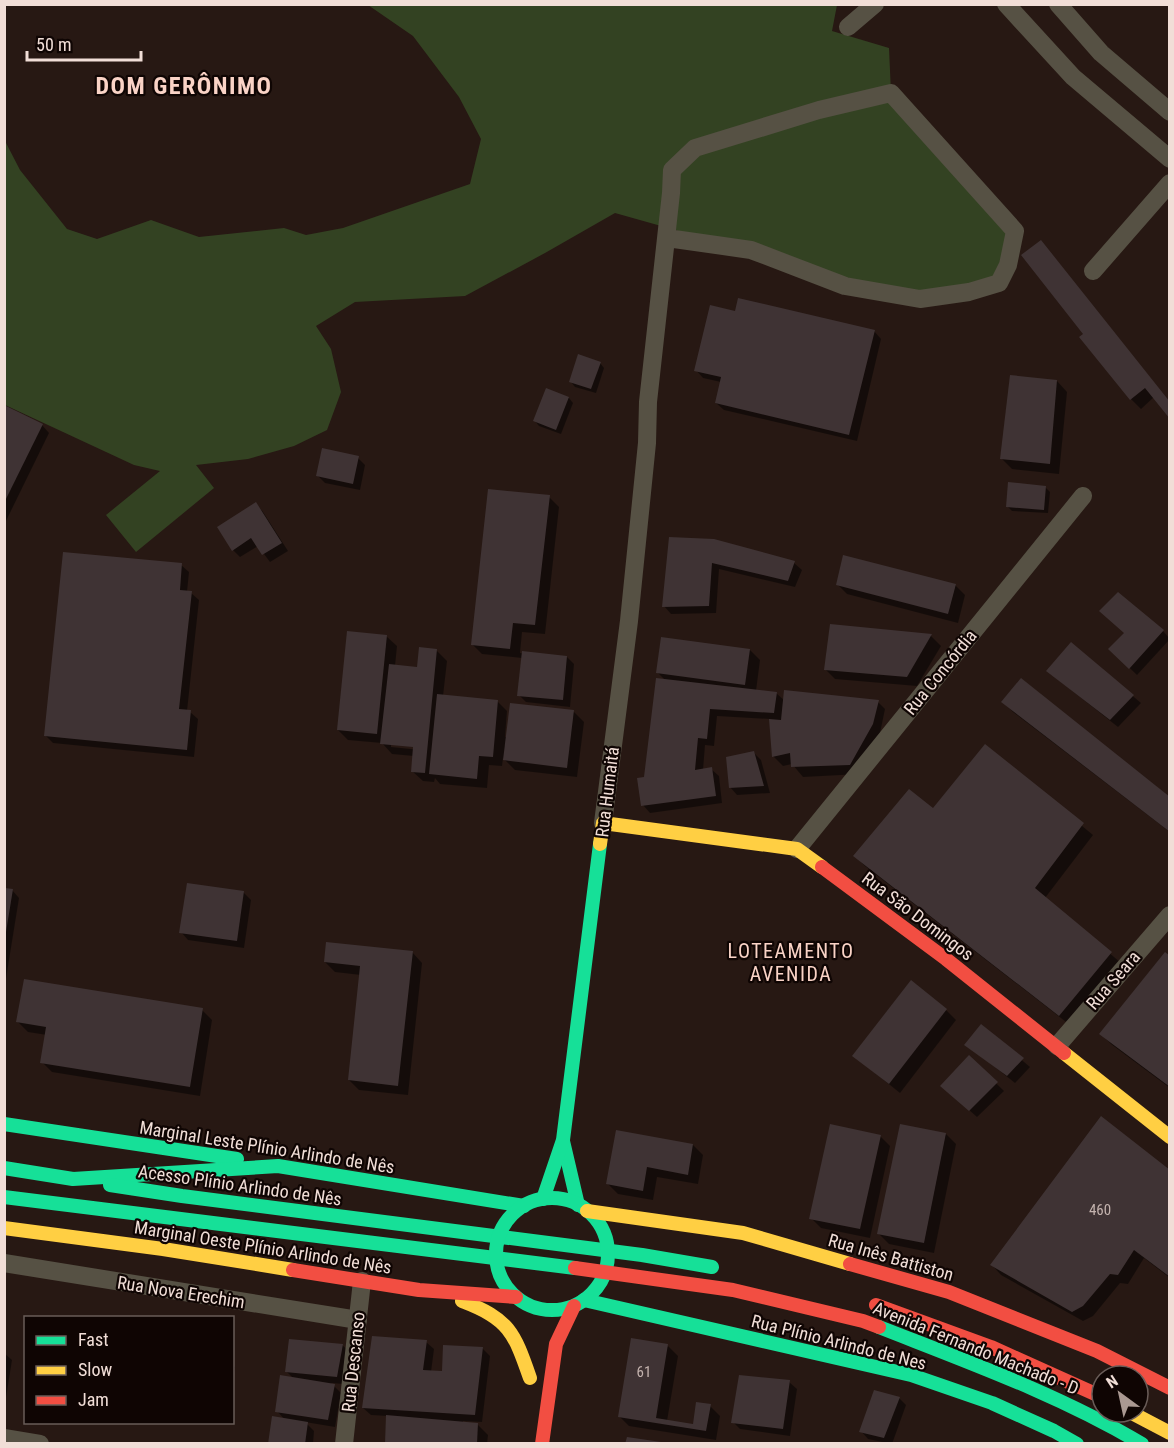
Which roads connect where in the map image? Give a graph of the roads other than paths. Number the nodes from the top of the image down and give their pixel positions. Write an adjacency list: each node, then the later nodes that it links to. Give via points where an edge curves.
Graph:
1 (875, 4): 4 (street)
2 (1006, 4): 6 (street, via 1073,77)
3 (1058, 4): 5 (street, via 1101,53)
4 (848, 27)
5 (1170, 112)
6 (1170, 159)
7 (1170, 183): 9 (street)
8 (667, 238): 8 (street, Rua Humaitá, via 752,250 845,286 920,299 999,283 1016,231 891,93 819,110 695,148 672,170); 11 (street, Rua Humaitá, via 629,621)
9 (1094, 271)
10 (1083, 496): 12 (street, Rua Concórdia)
11 (603, 823): 12 (main road, Rua São Domingos); 17 (main road, Rua Humaitá)
12 (797, 849): 14 (main road, Rua São Domingos)
13 (1170, 915): 14 (street, Rua Seara)
14 (1057, 1046): 16 (main road, Rua São Domingos)
15 (4, 1124): 18 (main road, Marginal Leste Plínio Arlindo de Nês)
16 (1170, 1137)
17 (563, 1140): 22 (main road, Rua Humaitá); 24 (main road, Rua Humaitá)
18 (278, 1166): 20 (main road); 23 (main road, Marginal Leste Plínio Arlindo de Nês)
19 (4, 1168): 20 (main road, Acesso Plínio Arlindo de Nês)
20 (73, 1179): 27 (main road, Acesso Plínio Arlindo de Nês, via 642,1255)
21 (4, 1197): 45 (main road, Avenida Fernando Machado - D, via 733,1290 863,1321 984,1368 1105,1422)
22 (543, 1199): 23 (main road); 24 (main road, via 557,1199)
23 (524, 1206): 30 (main road, via 501,1232 496,1254 501,1277)
24 (583, 1208): 32 (main road, via 601,1227 608,1258 601,1282); 36 (main road, Rua Inês Battiston, via 743,1233 949,1292 1097,1351)
25 (4, 1228): 28 (main road, Marginal Oeste Plínio Arlindo de Nês, via 174,1250)
26 (4, 1263): 33 (street, Rua Nova Erechim)
27 (720, 1269)
28 (362, 1281): 29 (main road, Marginal Oeste Plínio Arlindo de Nês); 33 (street, Rua Descanso)
29 (438, 1292): 30 (main road, Marginal Oeste Plínio Arlindo de Nês); 35 (main road, via 480,1306 508,1326 517,1342 529,1384)
30 (521, 1300): 32 (main road, via 550,1310); 34 (main road)
31 (865, 1301): 37 (main road, Avenida Fernando Machado - D, via 991,1347)
32 (579, 1303): 43 (main road, via 556,1344); 44 (main road, Rua Plínio Arlindo de Nes, via 910,1375 992,1403)
33 (358, 1320): 42 (street, Rua Descanso)
34 (531, 1324)
35 (534, 1355)
36 (1170, 1388)
37 (1090, 1392)
38 (1150, 1422): 39 (main road)
39 (1170, 1433)
40 (4, 1438): 41 (street)
41 (40, 1443)
42 (344, 1443)
43 (542, 1443)
44 (1077, 1443)
45 (1142, 1443)

